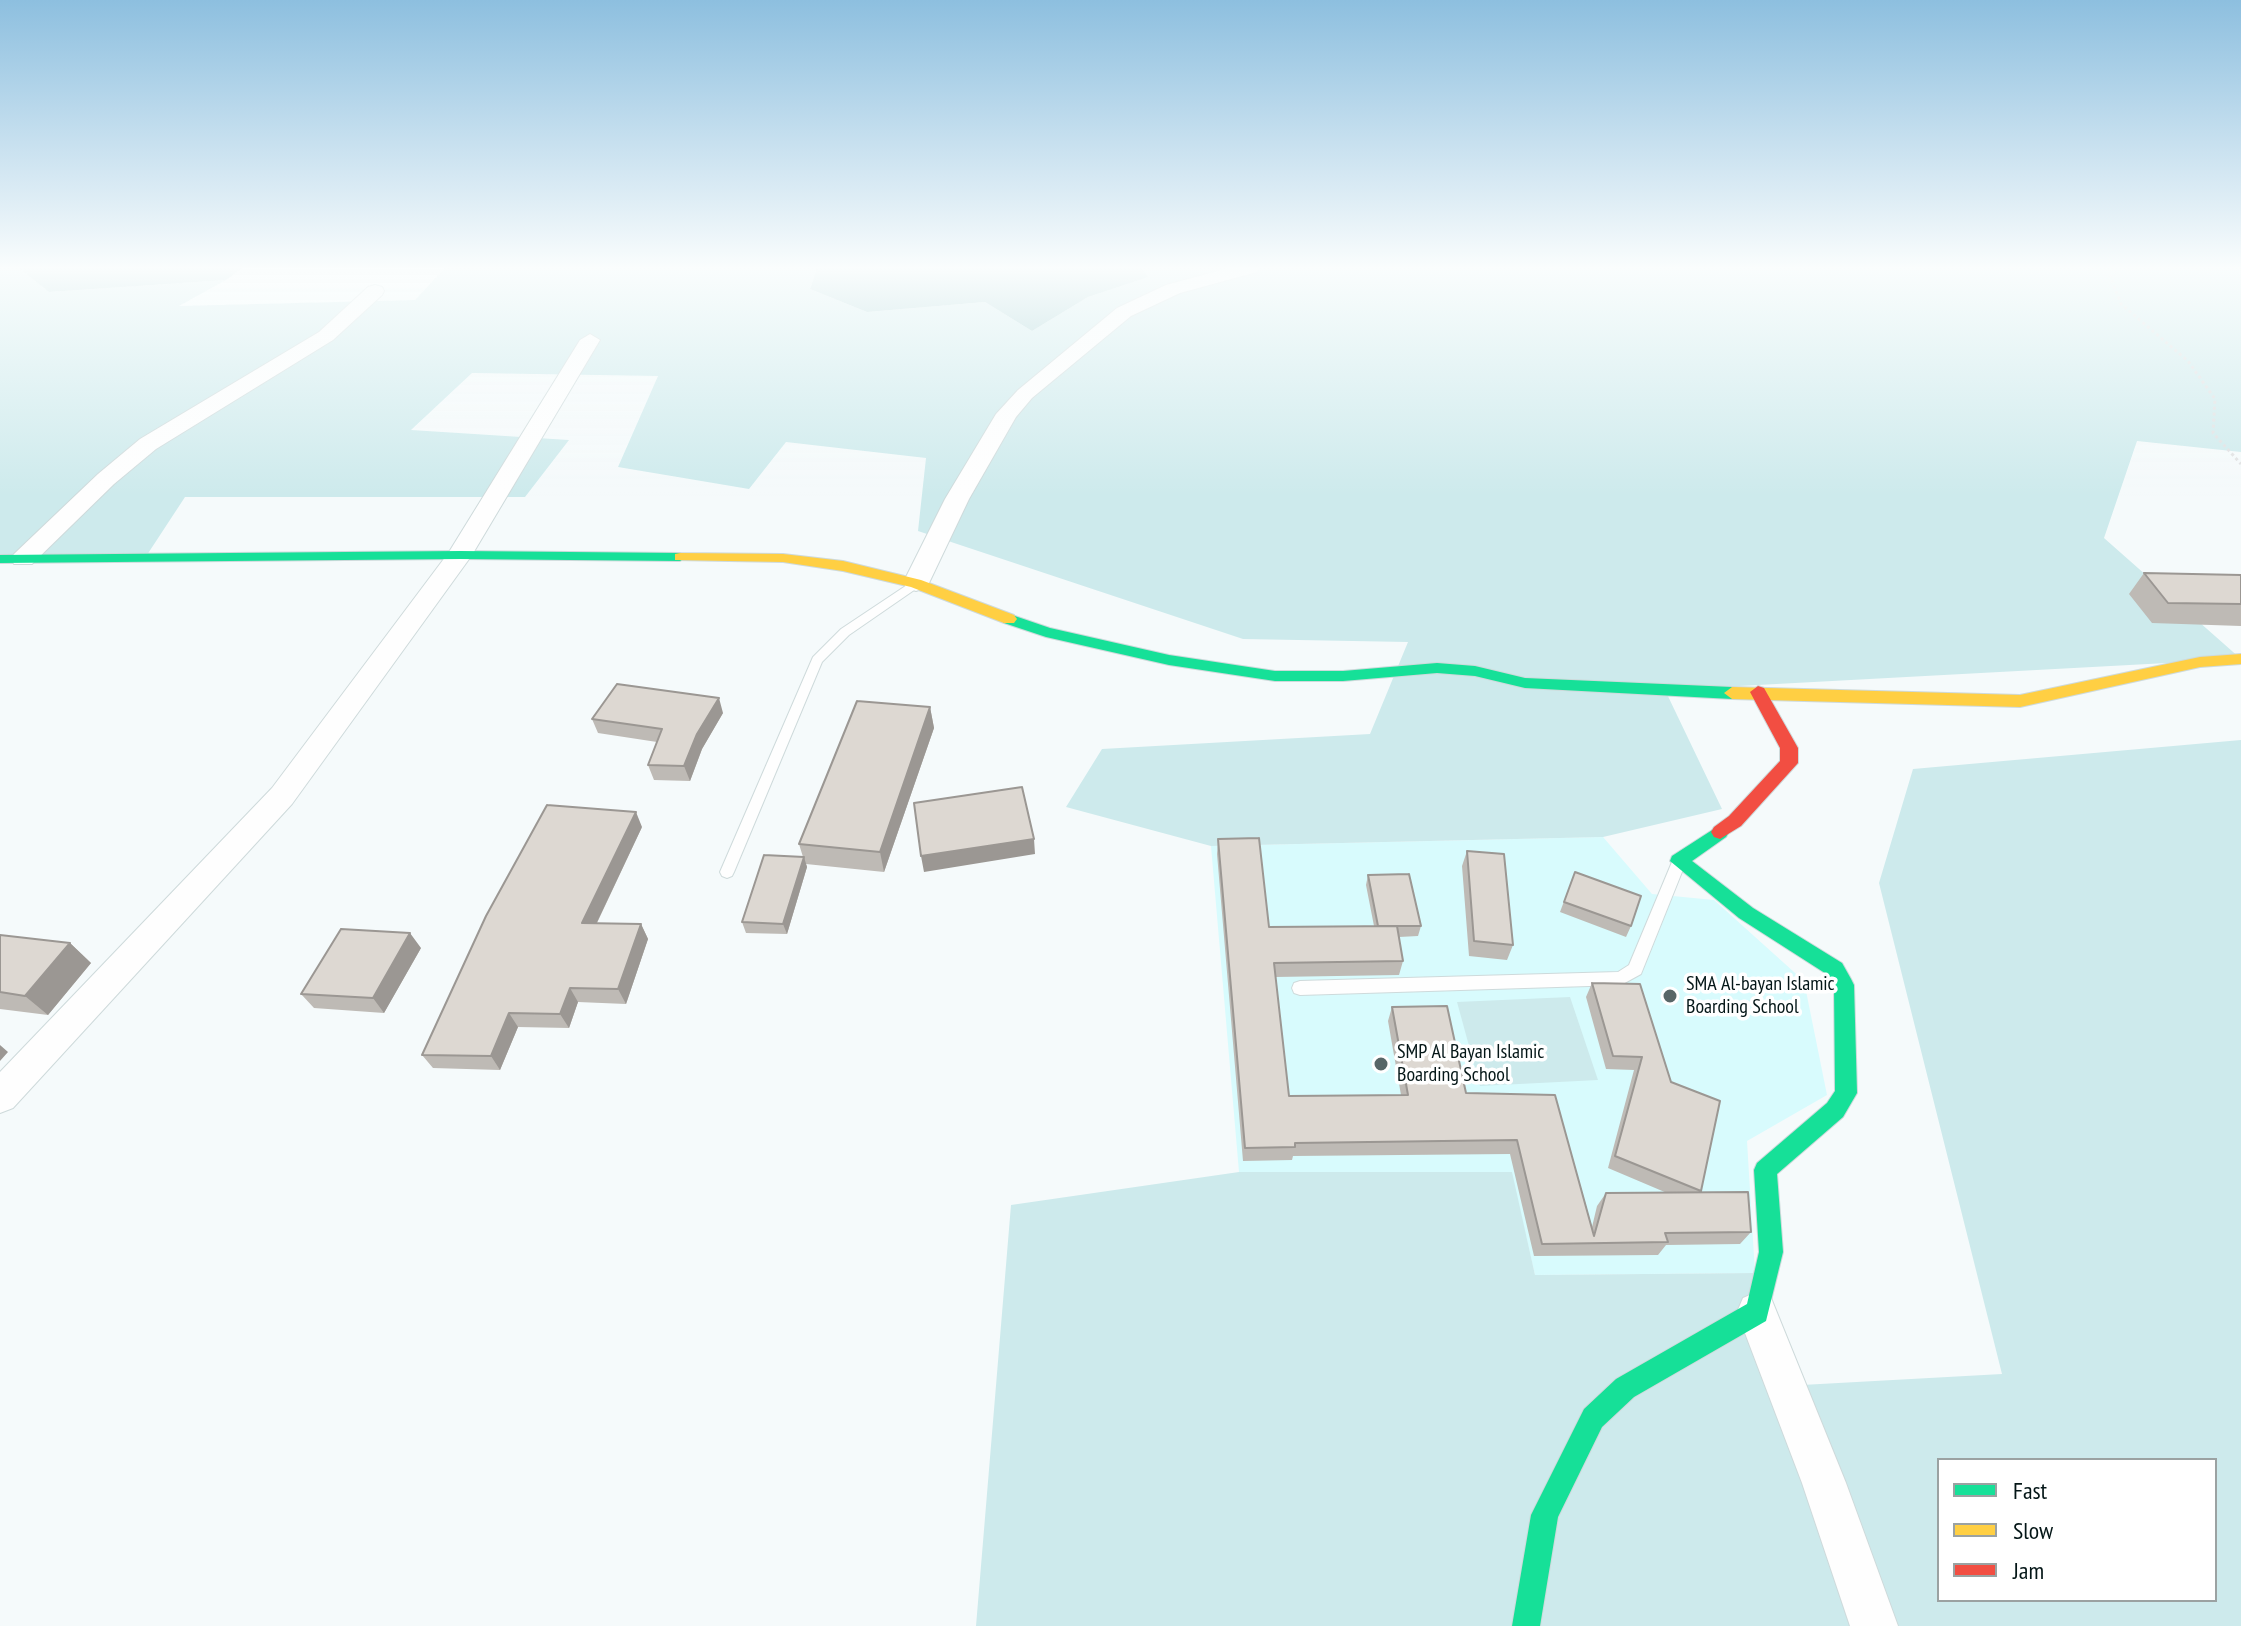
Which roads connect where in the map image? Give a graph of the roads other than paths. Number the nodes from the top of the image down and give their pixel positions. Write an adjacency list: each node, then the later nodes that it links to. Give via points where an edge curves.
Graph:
1 (313, 344): 6 (street, via 148,444)
2 (588, 344): 4 (street)
3 (1086, 344): 7 (street, via 1007,414)
4 (460, 555): 6 (street); 7 (street, via 783,558); 13 (street, via 282,796)
5 (0, 559): 6 (street)
6 (23, 559)
7 (916, 583): 9 (street, via 1046,632 1237,672 1343,676 1437,668 1525,683); 11 (lane, via 845,632 817,660)
8 (2241, 659): 9 (street, via 2200,662 2020,701)
9 (1758, 692): 10 (street, via 1789,748 1789,763 1735,821)
10 (1679, 861): 12 (lane, via 1635,969 1621,978); 14 (street, via 1746,913 1835,969 1844,985 1846,1093 1835,1110 1765,1170 1771,1252)
11 (727, 872)
12 (1300, 988)
13 (0, 1097)
14 (1757, 1312): 15 (street, via 1625,1388 1593,1418 1545,1515); 16 (street)
15 (1526, 1626)
16 (1874, 1626)

